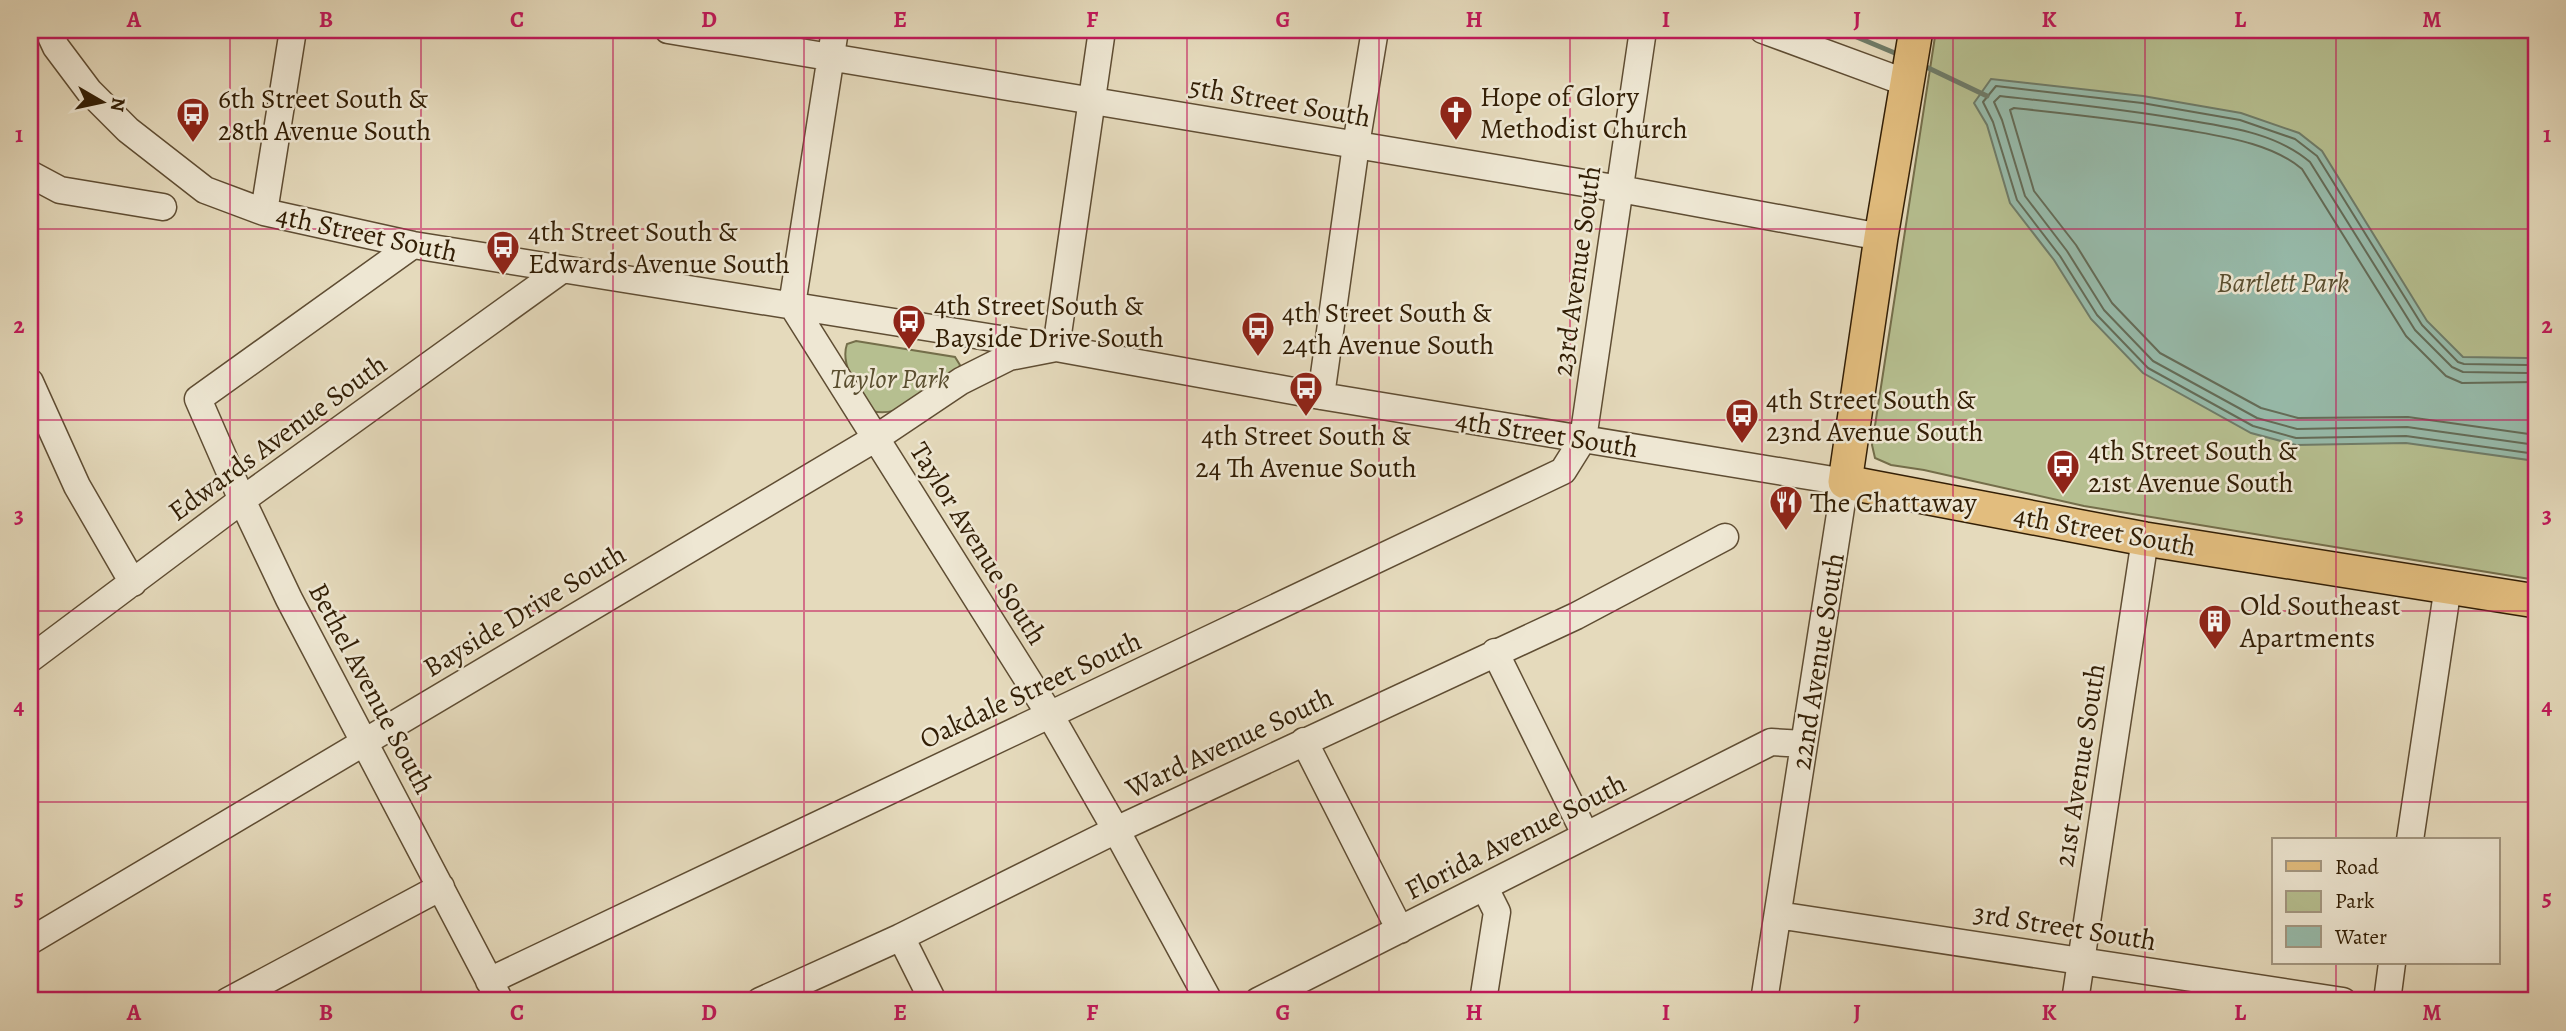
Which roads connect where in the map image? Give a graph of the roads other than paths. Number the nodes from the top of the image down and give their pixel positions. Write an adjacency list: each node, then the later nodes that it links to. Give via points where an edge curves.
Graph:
1 (48, 30): 17 (street, 4th Street South, via 89,91 128,130 205,190)
2 (293, 30): 17 (street)
3 (668, 30): 10 (street, 5th Street South)
4 (835, 30): 10 (street)
5 (1102, 30): 12 (street)
6 (1375, 30): 13 (street)
7 (1643, 30): 15 (street, 23rd Avenue South)
8 (1763, 30): 11 (street)
9 (1916, 30): 11 (main road, 22nd Avenue South)
10 (831, 59): 12 (street, 5th Street South); 21 (street)
11 (1907, 83): 18 (main road, 22nd Avenue South)
12 (1091, 101): 13 (street, 5th Street South); 22 (street)
13 (1356, 145): 15 (street, 5th Street South); 24 (street)
14 (30, 174): 16 (street, via 60,190)
15 (1620, 189): 18 (street, 5th Street South); 26 (street, 23rd Avenue South)
16 (163, 207)
17 (264, 212): 19 (street, 4th Street South)
18 (1881, 237): 27 (main road, 22nd Avenue South)
19 (413, 245): 20 (street, 4th Street South); 28 (street, Bethel Avenue South, via 198,399)
20 (563, 269): 21 (street, 4th Street South); 28 (street, Edwards Avenue South)
21 (792, 305): 22 (street, 4th Street South); 25 (street, Taylor Avenue South)
22 (1056, 348): 24 (street, 4th Street South); 25 (street, Bayside Drive South, via 1009,357 961,382)
23 (30, 382): 31 (street, via 77,486)
24 (1321, 396): 26 (street, 4th Street South)
25 (876, 438): 36 (street, Taylor Avenue South); 38 (street, Bayside Drive South)
26 (1583, 439): 27 (street, 4th Street South); 36 (street, Oakdale Street South, via 1563,471)
27 (1845, 482): 30 (main road, 4th Street South); 39 (street, 22nd Avenue South)
28 (242, 500): 31 (street, Edwards Avenue South); 38 (street, Bethel Avenue South)
29 (1725, 537): 34 (street, Ward Avenue South)
30 (2145, 539): 32 (main road, 4th Street South); 49 (street, 21st Avenue South)
31 (132, 583): 35 (street, Edwards Avenue South)
32 (2448, 586): 33 (main road, 4th Street South); 42 (street)
33 (2536, 601)
34 (1495, 652): 37 (street, Ward Avenue South); 41 (street)
35 (30, 659)
36 (1050, 715): 40 (street, Taylor Avenue South); 51 (street, Oakdale Street South)
37 (1304, 741): 40 (street, Ward Avenue South); 46 (street)
38 (364, 742): 43 (street, Bethel Avenue South); 48 (street, Bayside Drive South)
39 (1804, 744): 41 (street, Florida Avenue South, via 1771,742); 45 (street, 22nd Avenue South)
40 (1116, 830): 47 (street, Ward Avenue South); 55 (street, Taylor Avenue South)
41 (1585, 834): 44 (street, Florida Avenue South)
42 (2410, 838)
43 (442, 887): 51 (street, Bethel Avenue South); 52 (street)
44 (1485, 888): 46 (street, Florida Avenue South); 57 (street, via 1497,912)
45 (1778, 915): 49 (street, 3rd Street South); 58 (street, 22nd Avenue South)
46 (1400, 930): 56 (street, Florida Avenue South)
47 (901, 937): 53 (street, Ward Avenue South); 54 (street)
48 (30, 941)
49 (2081, 960): 59 (street, 21st Avenue South); 60 (street, 3rd Street South)
50 (2392, 964): 61 (street)
51 (495, 991)
52 (228, 1001)
53 (760, 1001)
54 (933, 1001)
55 (1209, 1001)
56 (1258, 1001)
57 (1483, 1001)
58 (1764, 1001)
59 (2075, 1001)
60 (2343, 1001)
61 (2386, 1001)

